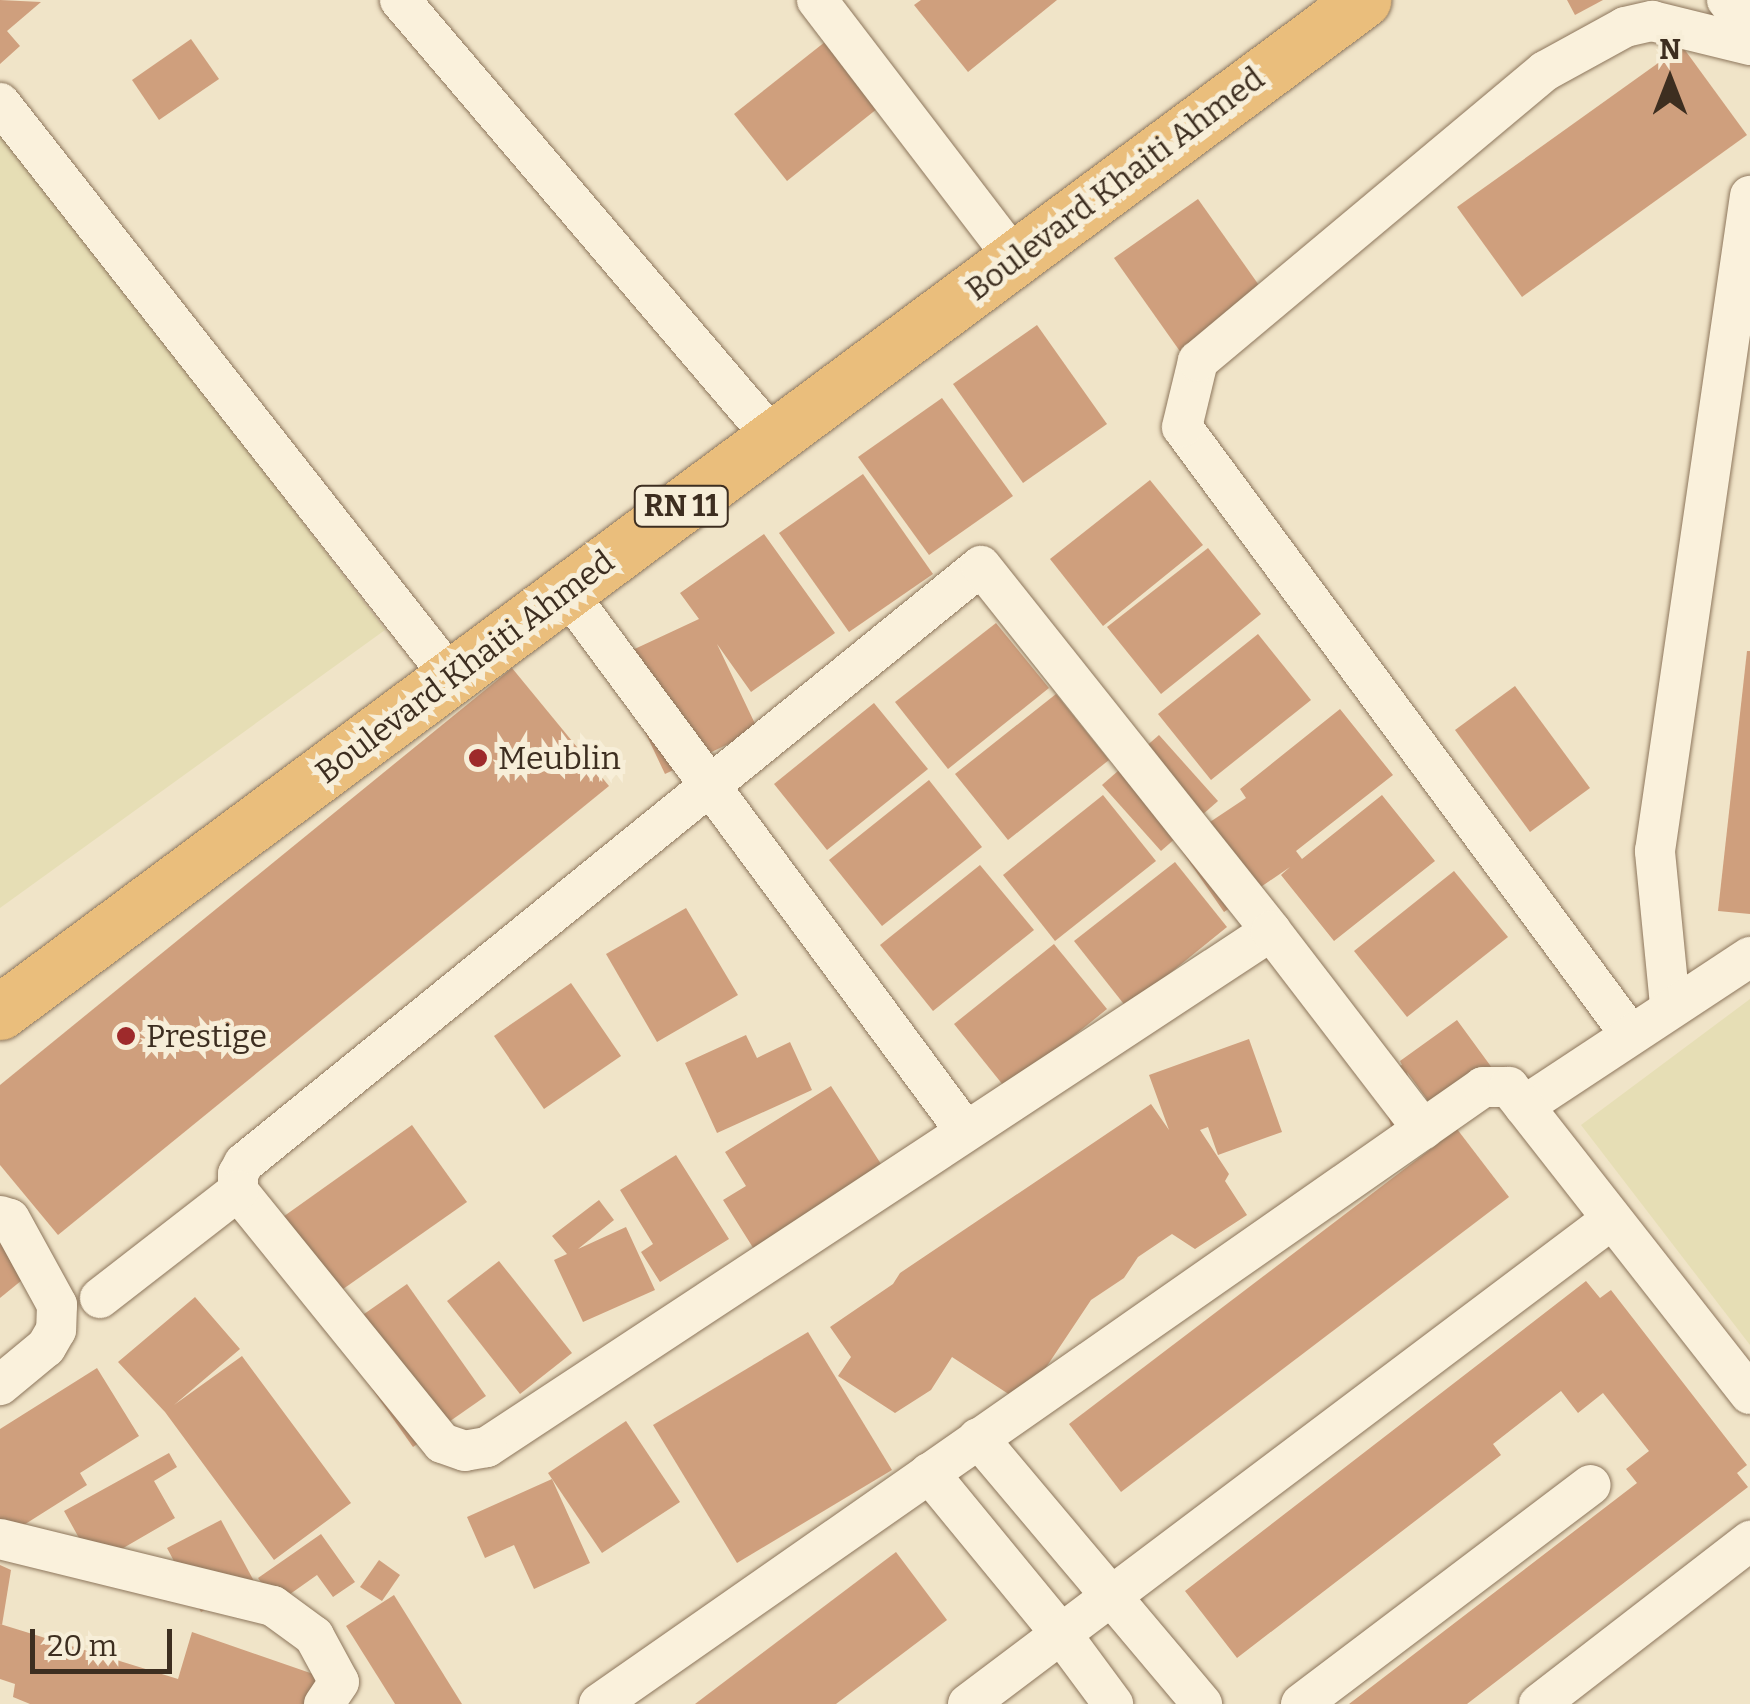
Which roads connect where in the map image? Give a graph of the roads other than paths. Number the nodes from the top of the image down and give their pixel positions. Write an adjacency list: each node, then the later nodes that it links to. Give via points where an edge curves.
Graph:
1 (400, 0): 8 (street)
2 (817, 0): 7 (street)
3 (1363, 0): 7 (highway, Boulevard Khaiti Ahmed / RN 11)
4 (1744, 20): 16 (street, via 1624,27 1545,71 1198,361 1182,427)
5 (0, 104): 10 (street)
6 (1750, 196): 14 (street, via 1655,851)
7 (1015, 259): 8 (highway, Boulevard Khaiti Ahmed / RN 11)
8 (772, 438): 9 (highway, Boulevard Khaiti Ahmed / RN 11)
9 (566, 591): 10 (highway, Boulevard Khaiti Ahmed / RN 11); 11 (street)
10 (451, 677): 15 (highway, Boulevard Khaiti Ahmed / RN 11)
11 (710, 788): 12 (street, via 981,566); 19 (street); 20 (street, via 244,1163)
12 (1271, 931): 18 (street); 19 (street)
13 (1750, 957): 14 (street)
14 (1670, 1006): 16 (street)
15 (0, 1012)
16 (1630, 1034): 17 (street)
17 (1524, 1106): 18 (street, via 1509,1087 1494,1084); 22 (street)
18 (1423, 1128): 26 (street)
19 (964, 1129): 20 (street, via 487,1448 464,1452 442,1444)
20 (238, 1191): 23 (street)
21 (0, 1216): 24 (street, via 10,1218 57,1304 56,1330 46,1347)
22 (1612, 1218): 25 (street); 31 (street)
23 (100, 1298)
24 (0, 1385)
25 (1750, 1394)
26 (978, 1438): 27 (street); 31 (street)
27 (929, 1473): 32 (street); 34 (street)
28 (1591, 1484): 38 (street)
29 (0, 1539): 33 (street, via 273,1606 314,1636 339,1682)
30 (1750, 1541): 39 (street)
31 (1110, 1595): 32 (street); 37 (street)
32 (1062, 1634): 35 (street); 36 (street)
33 (324, 1704)
34 (599, 1704)
35 (968, 1704)
36 (1113, 1704)
37 (1202, 1704)
38 (1301, 1704)
39 (1539, 1704)

